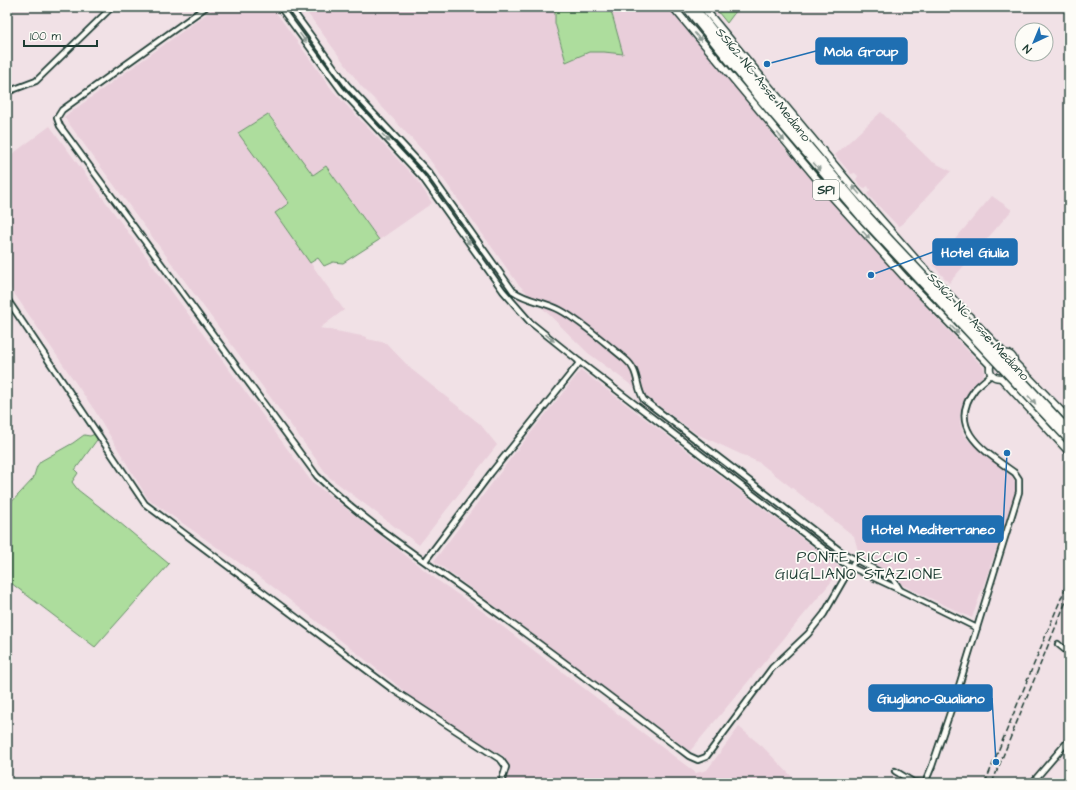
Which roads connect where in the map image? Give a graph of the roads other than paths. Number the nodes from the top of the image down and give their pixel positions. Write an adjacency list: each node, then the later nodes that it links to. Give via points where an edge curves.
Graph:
1 (112, 7): 9 (street, via 36,81)
2 (206, 7): 19 (street, via 62,110 57,118 60,126 317,476 334,493)
3 (280, 7): 12 (street, one-way to 12, via 346,95 422,177 511,301 530,322)
4 (290, 7): 18 (street, via 347,85 429,173 509,287 517,293 559,310 625,359 633,367 644,400 842,553)
5 (673, 7): 13 (main road, SP1, one-way to 13, via 827,192 906,279 990,364)
6 (686, 7): 10 (highway, SS162 NC Asse Mediano, one-way to 10, via 766,106)
7 (694, 7): 10 (highway, SS162 NC Asse Mediano)
8 (703, 7): 14 (main road, SP1, one-way to 8, via 1014,365 1013,357 1003,353 920,264)
9 (7, 92)
10 (864, 216): 15 (highway, SS162 NC Asse Mediano, bridge, via 986,340); 16 (highway, SS162 NC Asse Mediano, one-way to 16, bridge)
11 (7, 298): 27 (street, via 145,504 392,689 501,760 506,767)
12 (580, 362): 19 (street, via 491,473); 20 (street, via 837,559)
13 (991, 375): 17 (main road, via 1003,378); 22 (street, via 976,389 968,404 964,418 966,429 975,442 1015,473 1020,484)
14 (1067, 417)
15 (1069, 430)
16 (1069, 440)
17 (1069, 452)
18 (855, 560): 20 (street); 21 (street, via 893,579)
19 (425, 561): 20 (street, via 689,756 698,760 706,757 772,668 808,634 824,614)
20 (851, 567): 21 (street)
21 (900, 590): 22 (street)
22 (977, 628): 28 (street)
23 (1058, 644): 24 (street)
24 (1069, 653)
25 (1069, 740): 29 (street)
26 (895, 771): 28 (street, via 913,782)
27 (501, 783)
28 (927, 783)
29 (1032, 783)

